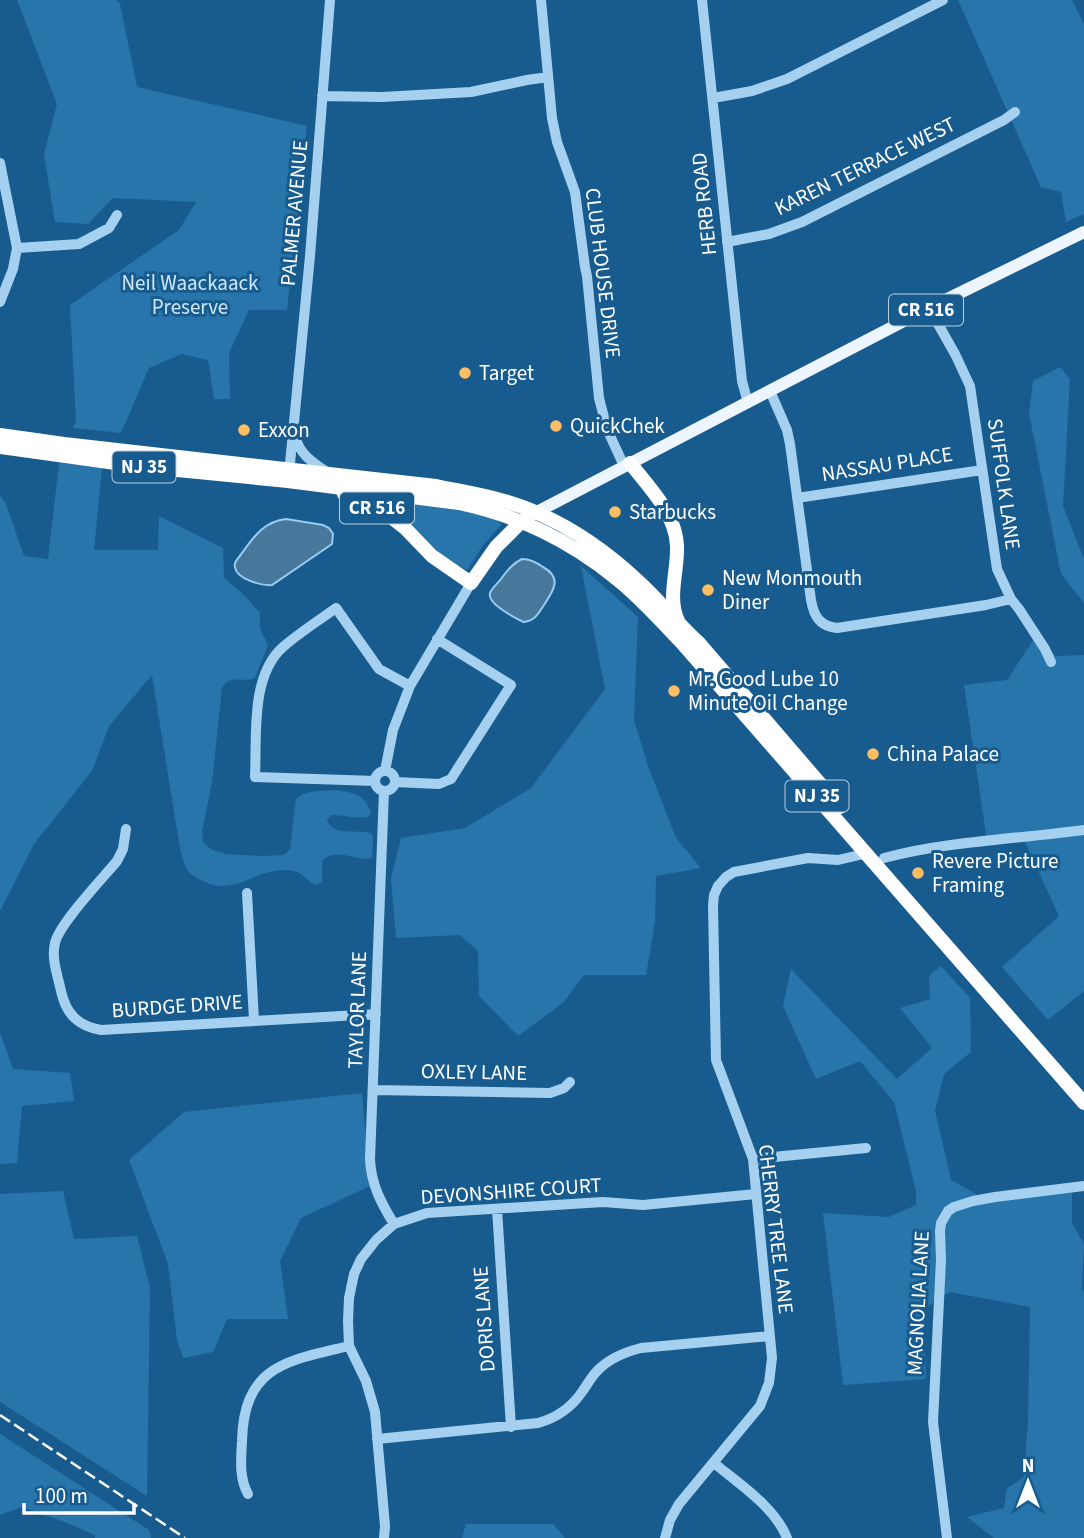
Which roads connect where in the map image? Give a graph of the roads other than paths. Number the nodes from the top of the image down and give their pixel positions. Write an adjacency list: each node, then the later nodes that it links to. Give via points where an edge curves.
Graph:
1 (330, 0): 6 (street, PALMER AVENUE)
2 (541, 0): 5 (street, CLUB HOUSE DRIVE)
3 (702, 0): 7 (street, HERB ROAD)
4 (943, 0): 7 (street, via 787,79)
5 (548, 77): 6 (street, via 471,92); 23 (street, CLUB HOUSE DRIVE, via 557,142 578,207 599,398 608,431)
6 (322, 96): 18 (street, PALMER AVENUE)
7 (713, 98): 12 (street, HERB ROAD)
8 (1015, 112): 12 (street, KAREN TERRACE WEST, via 802,222)
9 (0, 163): 13 (street)
10 (117, 215): 13 (street, via 109,228 79,244)
11 (1084, 232): 15 (main road, CR 516)
12 (727, 242): 17 (street, HERB ROAD)
13 (17, 247): 14 (street)
14 (0, 302)
15 (929, 308): 16 (main road, CR 516); 24 (street, SUFFOLK LANE, via 970,386)
16 (769, 391): 17 (main road, CR 516); 28 (street, via 789,435)
17 (748, 403): 23 (main road, CR 516)
18 (293, 429): 25 (street, via 303,455); 26 (street, PALMER AVENUE)
19 (0, 435): 26 (highway, NJ 35)
20 (0, 447): 21 (highway, NJ 35)
21 (29, 451): 22 (highway); 26 (highway, NJ 35, via 138,466)
22 (0, 455)
23 (627, 464): 29 (main road, CR 516); 33 (highway, via 666,511 674,529 673,600)
24 (982, 470): 28 (street, NASSAU PLACE); 32 (street, SUFFOLK LANE, via 997,569)
25 (328, 474): 26 (highway, NJ 35); 29 (highway, NJ 35, via 436,486)
26 (289, 475): 27 (highway, NJ 35)
27 (317, 485): 30 (highway, NJ 35, via 459,503); 31 (highway, CR 516, via 386,513 432,556)
28 (797, 498): 32 (street, via 812,610 825,625 837,628)
29 (536, 512): 30 (main road, CR 516); 33 (highway, NJ 35, via 608,556)
30 (522, 521): 31 (highway, CR 516, via 496,547); 43 (highway, NJ 35, via 619,580 682,643)
31 (471, 583): 34 (street)
32 (1011, 599): 35 (street, SUFFOLK LANE)
33 (680, 626): 44 (highway, NJ 35)
34 (437, 639): 36 (street); 39 (street, via 511,685 451,779 439,784)
35 (1051, 662)
36 (410, 686): 37 (street, via 393,730); 38 (street, via 379,669 336,608 282,647 263,678 255,777)
37 (385, 771): 38 (street); 39 (street)
38 (375, 781): 40 (street)
39 (395, 782): 40 (street)
40 (384, 792): 46 (street, TAYLOR LANE)
41 (126, 830): 47 (street, BURDGE DRIVE, via 117,861 55,943 55,962 69,1013 85,1026 101,1030)
42 (1084, 830): 44 (street, via 944,846)
43 (868, 853): 51 (highway, NJ 35); 53 (street, CHERRY TREE LANE, via 742,869 726,877 714,895 716,1060)
44 (884, 859): 49 (highway, NJ 35)
45 (247, 892): 47 (street)
46 (376, 1014): 47 (street, BURDGE DRIVE); 50 (street, TAYLOR LANE)
47 (254, 1020)
48 (570, 1082): 50 (street, OXLEY LANE, via 550,1093)
49 (1084, 1088)
50 (373, 1090): 57 (street, TAYLOR LANE, via 372,1175)
51 (1084, 1103)
52 (866, 1148): 53 (street)
53 (753, 1159): 55 (street, CHERRY TREE LANE)
54 (1084, 1186): 67 (street, MAGNOLIA LANE, via 974,1201 954,1207 941,1223 933,1422)
55 (756, 1194): 56 (street, DEVONSHIRE COURT, via 643,1205 603,1202); 58 (street, CHERRY TREE LANE)
56 (497, 1209): 57 (street, DEVONSHIRE COURT, via 427,1213); 60 (street, DORIS LANE)
57 (394, 1224): 59 (street, DEVONSHIRE COURT, via 369,1247 354,1273)
58 (770, 1336): 60 (street, via 627,1352 599,1368 561,1413); 62 (street, CHERRY TREE LANE, via 772,1370 765,1396)
59 (349, 1346): 61 (street, DEVONSHIRE COURT, via 371,1395); 63 (street, via 285,1363 255,1388 242,1429 241,1474)
60 (511, 1427): 61 (street)
61 (377, 1439): 64 (street, DEVONSHIRE COURT)
62 (714, 1463): 65 (street, CHERRY TREE LANE, via 679,1504); 66 (street, via 772,1513)
63 (248, 1494)
64 (384, 1538)
65 (665, 1538)
66 (788, 1538)
67 (947, 1538)

